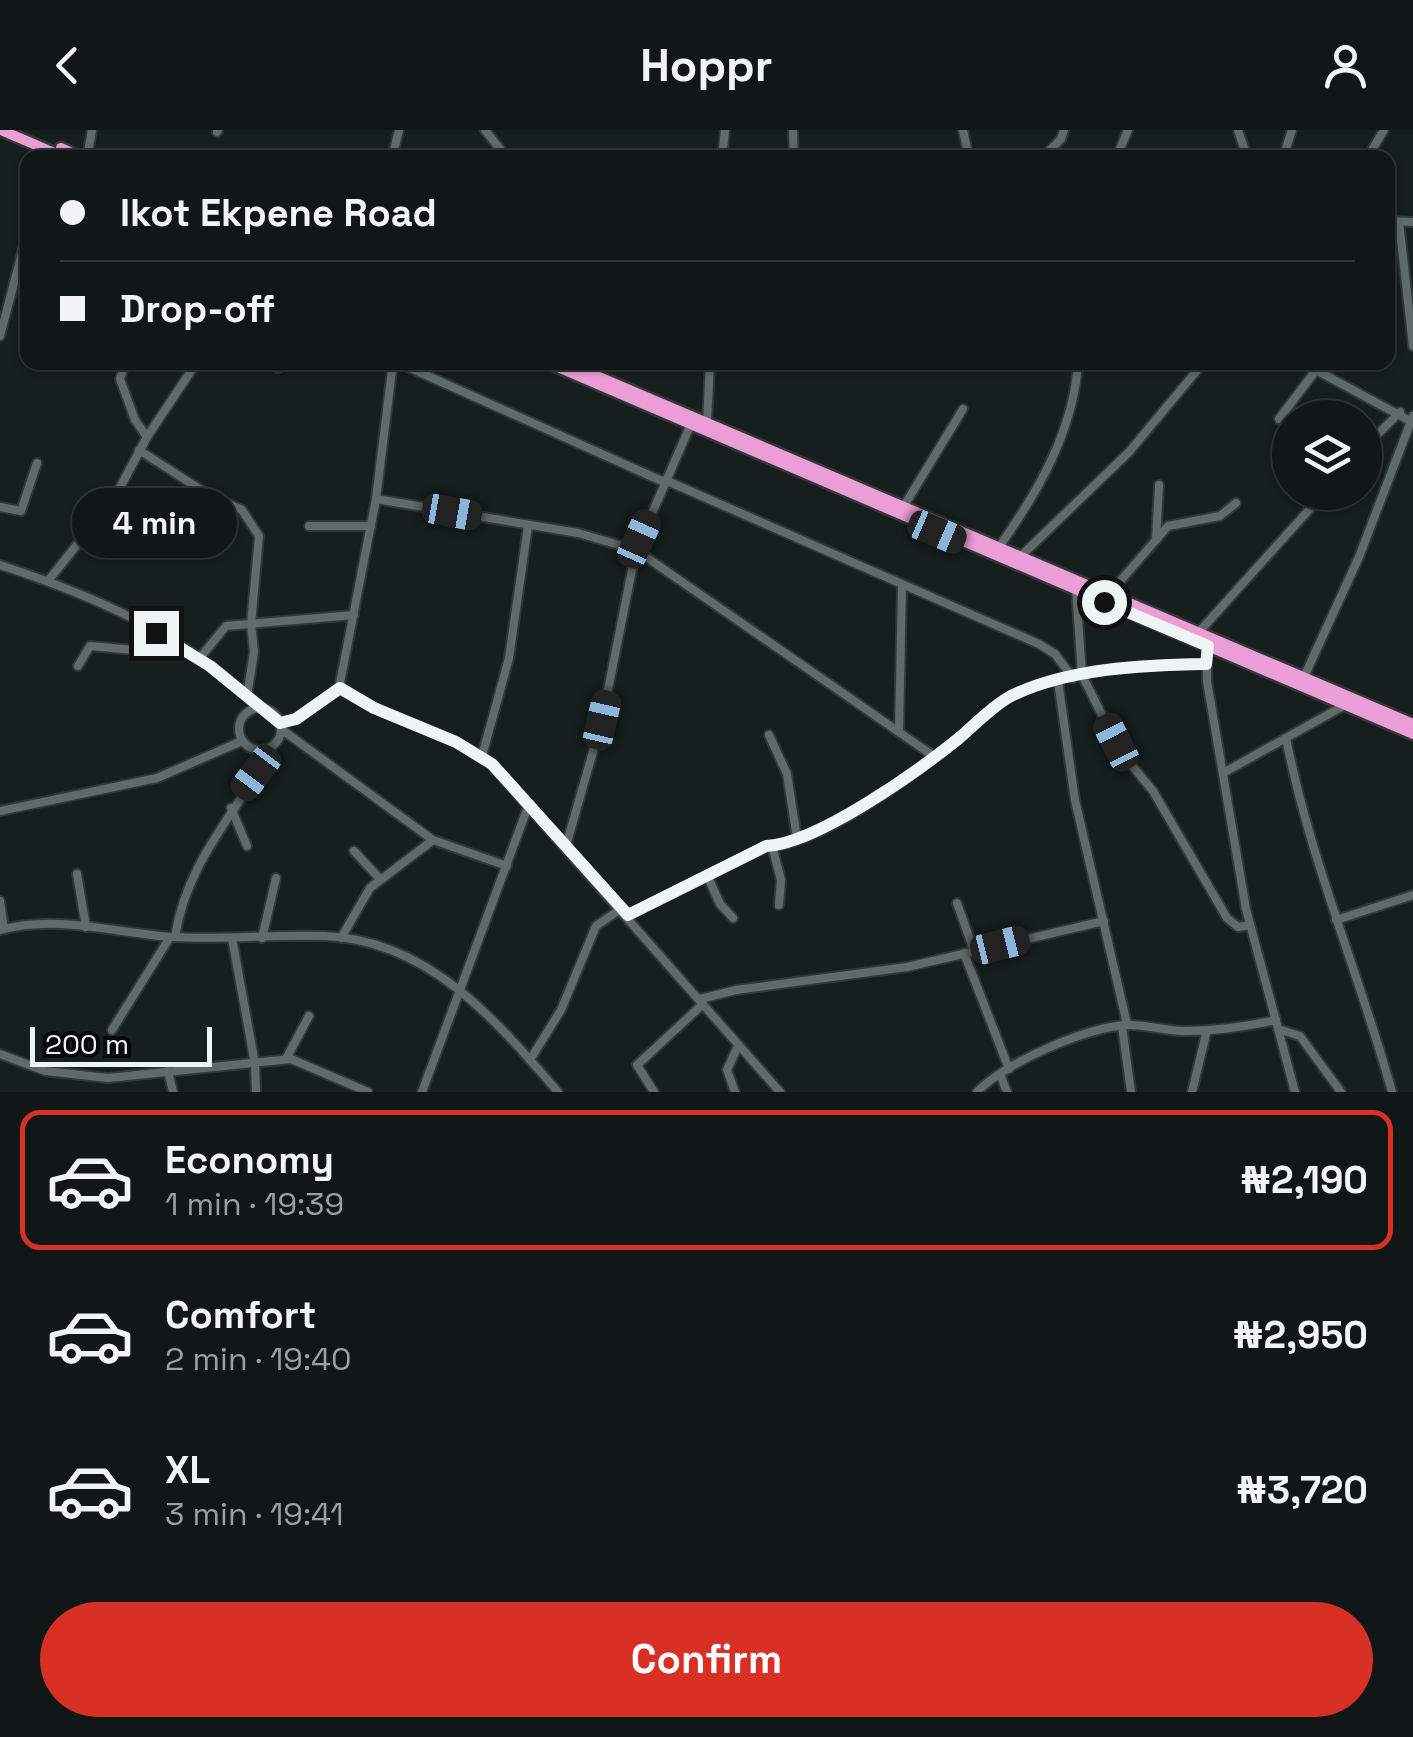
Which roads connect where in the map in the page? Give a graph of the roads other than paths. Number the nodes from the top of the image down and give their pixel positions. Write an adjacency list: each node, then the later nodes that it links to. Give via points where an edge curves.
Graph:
1 (1, 130): 4 (highway)
2 (19, 130): 5 (highway)
3 (1064, 130): 6 (street)
4 (41, 150)
5 (66, 150)
6 (1050, 150)
7 (1395, 222): 8 (street)
8 (1399, 222): 9 (street); 13 (street)
9 (1413, 222)
10 (20, 257): 11 (street)
11 (3, 313): 12 (street)
12 (0, 336)
13 (1413, 346)
14 (123, 370): 31 (street, via 120,379)
15 (192, 370): 31 (street)
16 (394, 370): 36 (street)
17 (413, 370): 34 (street)
18 (574, 370): 29 (highway)
19 (576, 370): 28 (highway)
20 (710, 370): 28 (street)
21 (1077, 370): 45 (street, via 1073,409 1040,487)
22 (1197, 370): 47 (street, via 1130,452)
23 (1316, 370): 24 (street); 26 (street)
24 (1293, 400)
25 (963, 408): 39 (street)
26 (1400, 412): 27 (street); 30 (street)
27 (1412, 419): 62 (street)
28 (707, 422): 39 (highway)
29 (691, 424): 34 (street); 51 (highway)
30 (1382, 430)
31 (146, 437): 32 (street)
32 (139, 450): 49 (street, via 114,497); 54 (street, via 247,516 260,540)
33 (37, 463): 38 (street, via 21,510)
34 (664, 481): 46 (street); 50 (street)
35 (1159, 485): 44 (street)
36 (376, 498): 42 (street); 43 (street)
37 (1236, 503): 44 (street, via 1220,516 1176,522)
38 (0, 506)
39 (904, 506): 45 (highway)
40 (1309, 510): 55 (street)
41 (309, 526): 42 (street)
42 (371, 526): 53 (street)
43 (528, 526): 46 (street); 76 (street, via 510,658)
44 (1156, 541): 52 (street)
45 (999, 547): 47 (highway)
46 (636, 550): 70 (street); 85 (street, via 602,720)
47 (1021, 556): 52 (highway)
48 (0, 565): 49 (street)
49 (48, 581): 57 (street)
50 (902, 585): 61 (street, via 1039,644); 70 (street)
51 (1076, 590): 56 (highway); 61 (street)
52 (1108, 594): 55 (highway)
53 (354, 616): 54 (street); 64 (street)
54 (252, 624): 58 (street, via 222,628); 65 (street)
55 (1199, 632): 62 (highway)
56 (1208, 646): 59 (street); 66 (highway)
57 (181, 647): 58 (street); 60 (street, via 167,653 90,646)
58 (199, 659): 65 (street)
59 (1206, 664): 61 (street); 78 (street)
60 (78, 666)
61 (1077, 676): 63 (street); 101 (street, via 1227,918)
62 (1304, 677): 68 (highway)
63 (1058, 682): 77 (street, via 1004,700); 100 (street, via 1075,800)
64 (340, 688): 69 (street); 76 (street)
65 (247, 696): 67 (street)
66 (1345, 706): 71 (highway); 73 (street)
67 (258, 708): 69 (street, via 270,710); 74 (street, via 240,720)
68 (1413, 724)
69 (281, 726): 75 (street); 83 (street)
70 (899, 730): 77 (street)
71 (1413, 734)
72 (768, 735): 82 (street, via 787,774)
73 (1286, 738): 78 (street); 99 (street)
74 (242, 741): 75 (street, via 256,750); 81 (street, via 157,778)
75 (272, 748): 80 (street)
76 (482, 756): 79 (street)
77 (935, 757): 82 (street)
78 (1223, 773): 101 (street)
79 (530, 804): 85 (street); 88 (street)
80 (230, 808): 84 (street); 104 (street, via 184,892)
81 (0, 811)
82 (797, 838): 86 (street)
83 (433, 840): 88 (street); 92 (street)
84 (247, 846)
85 (566, 846): 97 (street)
86 (772, 846): 90 (street); 96 (street, via 782,880)
87 (354, 852): 92 (street)
88 (507, 866): 109 (street)
89 (77, 874): 102 (street)
90 (706, 875): 97 (street); 98 (street)
91 (276, 878): 106 (street)
92 (380, 879): 107 (street)
93 (1413, 895): 99 (street)
94 (0, 901): 103 (street)
95 (957, 904): 108 (street)
96 (779, 906)
97 (625, 912): 110 (street); 119 (street, via 594,928 561,1010)
98 (733, 918)
99 (1336, 920): 138 (street)
100 (1104, 921): 108 (street); 112 (street)
101 (1250, 926): 113 (street)
102 (86, 927): 103 (street, via 43,922); 104 (street)
103 (2, 929)
104 (173, 937): 105 (street); 114 (street)
105 (232, 938): 106 (street); 120 (street)
106 (262, 938): 107 (street)
107 (341, 938): 109 (street, via 408,959)
108 (969, 952): 110 (street); 121 (street)
109 (461, 987): 119 (street); 127 (street)
110 (701, 1002): 116 (street); 129 (street, via 638,1065)
111 (310, 1016): 118 (street)
112 (1125, 1025): 115 (street); 121 (street, via 1085,1034); 134 (street)
113 (1277, 1025): 115 (street); 136 (street); 137 (street, via 1300,1036)
114 (112, 1030)
115 (1207, 1030): 135 (street)
116 (738, 1046): 130 (street, via 727,1070); 131 (street)
117 (0, 1054): 122 (street, via 73,1075 125,1078)
118 (286, 1059): 120 (street); 126 (street)
119 (530, 1060): 128 (street)
120 (256, 1064): 122 (street); 125 (street)
121 (1009, 1069): 123 (street)
122 (168, 1071): 124 (street)
123 (1000, 1074): 132 (street); 133 (street)
124 (173, 1092)
125 (256, 1092)
126 (368, 1092)
127 (422, 1092)
128 (558, 1092)
129 (654, 1092)
130 (735, 1092)
131 (780, 1092)
132 (977, 1092)
133 (1007, 1092)
134 (1131, 1092)
135 (1192, 1092)
136 (1295, 1092)
137 (1341, 1092)
138 (1392, 1092)

